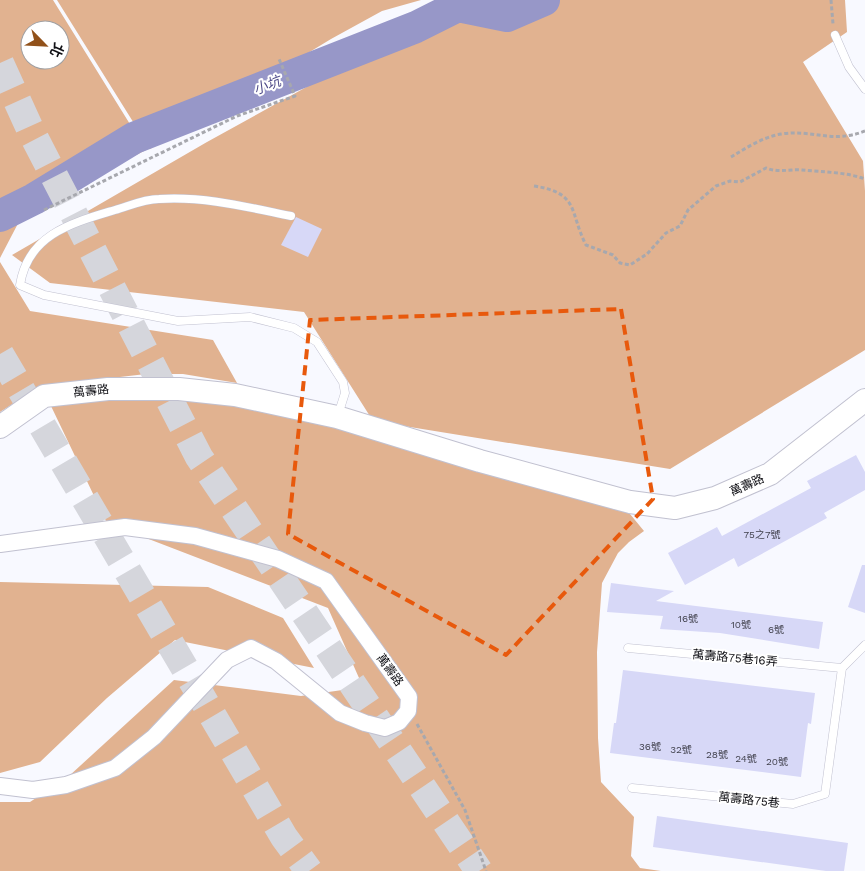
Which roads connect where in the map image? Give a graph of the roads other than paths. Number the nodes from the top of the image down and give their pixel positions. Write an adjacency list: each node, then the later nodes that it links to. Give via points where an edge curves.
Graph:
1 (835, 35): 2 (lane, via 849,67)
2 (865, 89)
3 (291, 216): 5 (lane, via 215,200 152,199 78,222 50,235 35,247 22,271 20,285 44,295 178,321 250,317 294,328 316,342 343,382 345,394)
4 (865, 400): 5 (street, 萬壽路, via 770,474 715,498 675,508 630,502)
5 (337, 417): 6 (street, 萬壽路, via 236,395 179,389 108,389 44,396)
6 (0, 427)
7 (0, 544): 11 (street, 萬壽路, via 125,527 196,536 278,559 326,581 410,697 408,711 399,722 386,728 365,723 340,712 276,661 251,648 226,660 154,738 115,768 50,788 33,790)
8 (865, 645): 10 (lane)
9 (628, 648): 10 (lane, 萬壽路75巷16弄)
10 (842, 668): 12 (lane, 萬壽路75巷, via 825,794 793,804)
11 (0, 786)
12 (632, 788)

